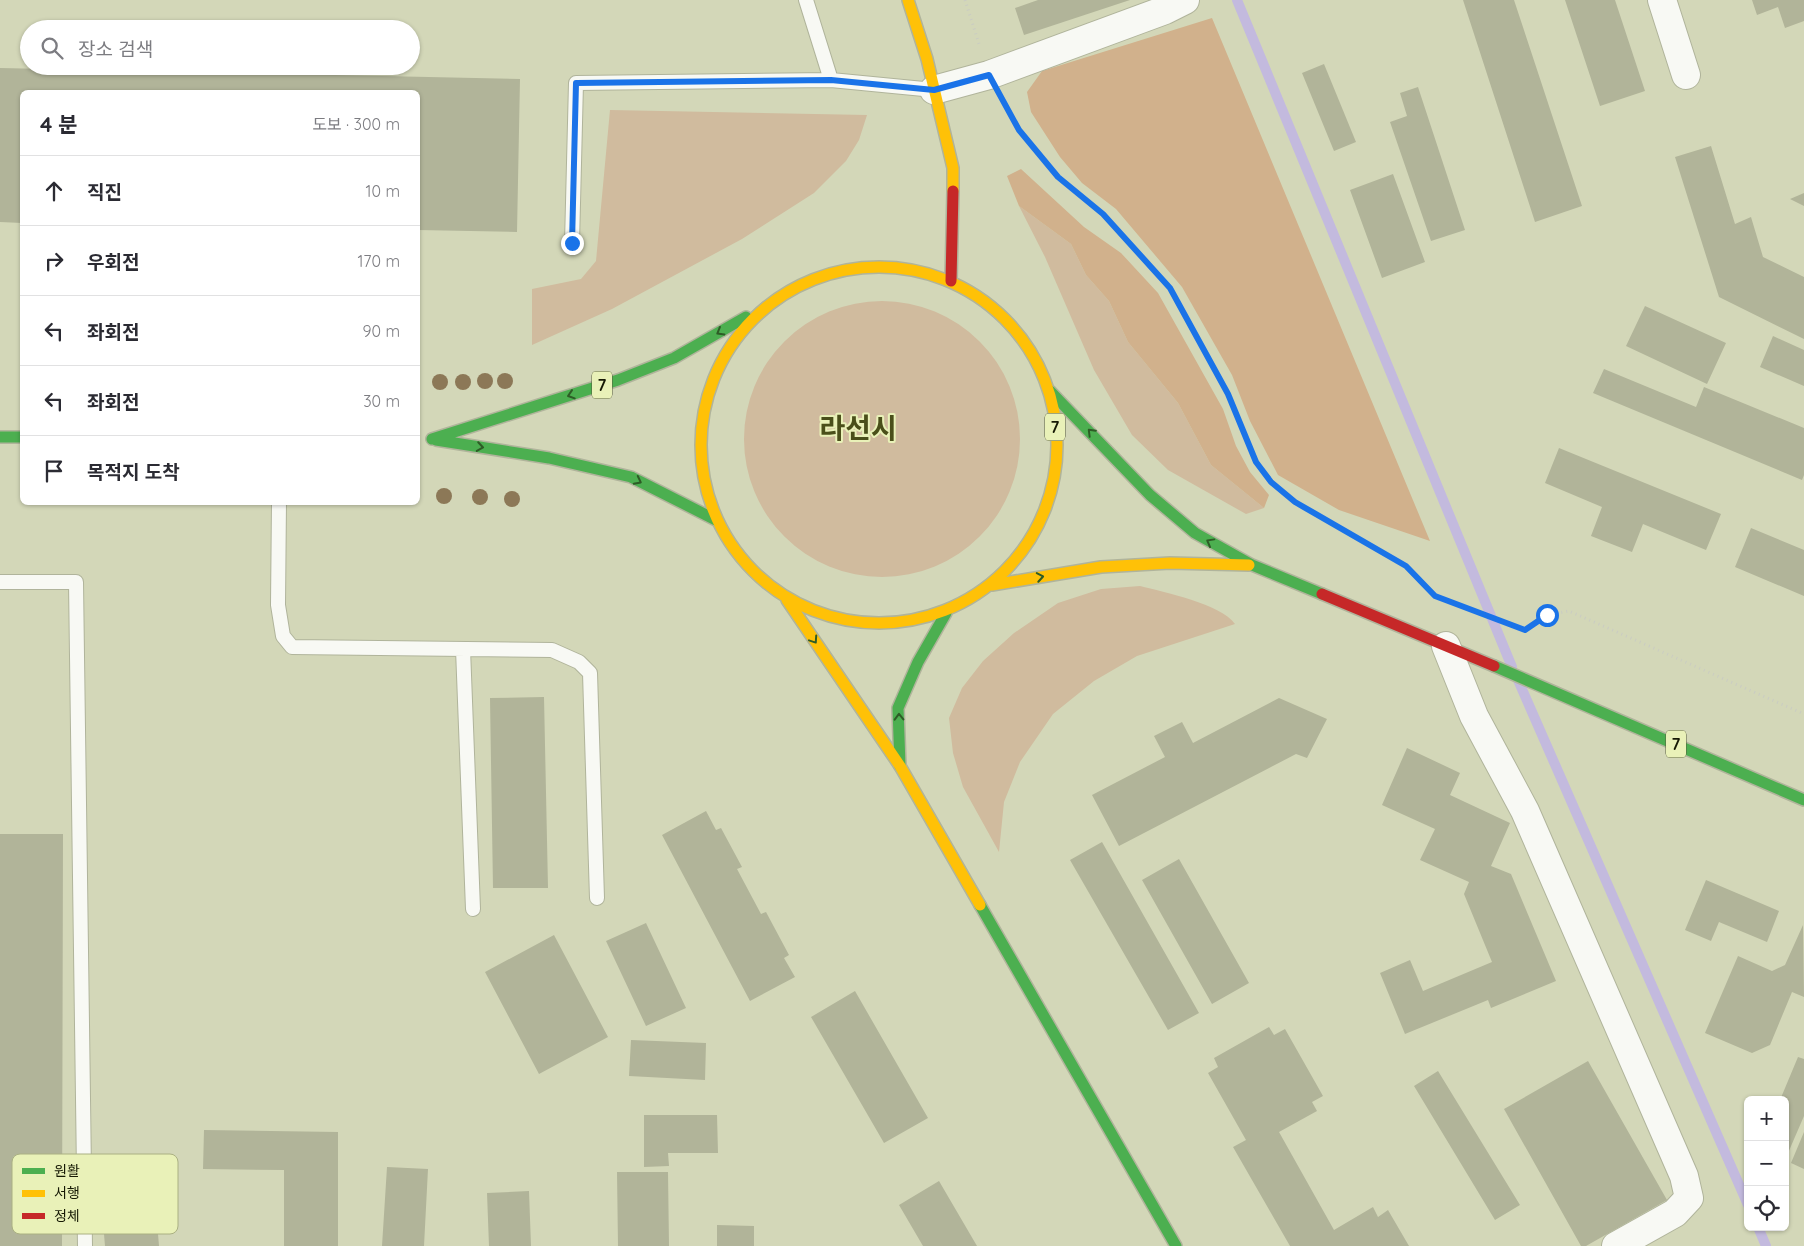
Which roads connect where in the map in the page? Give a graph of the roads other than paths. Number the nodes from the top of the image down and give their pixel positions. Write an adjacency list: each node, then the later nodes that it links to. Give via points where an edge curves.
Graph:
1 (806, 0): 6 (lane)
2 (908, 0): 7 (main road)
3 (1185, 0): 7 (street, via 989,75)
4 (1662, 0): 5 (street)
5 (1686, 75)
6 (831, 80): 7 (lane); 8 (lane, via 576,83)
7 (934, 90): 9 (main road, via 953,168)
8 (572, 243)
9 (951, 281): 10 (main road, 7, via 904,268 853,267 805,281); 11 (main road, 7, via 995,308 1028,346)
10 (763, 308): 15 (main road, 7, one-way to 15, via 674,358 618,380); 17 (main road, 7, via 725,352 704,406 700,464)
11 (1050, 391): 18 (main road, 7, one-way to 11, via 1195,533 1150,495); 20 (main road, 7, via 1058,444 1051,498 1028,546)
12 (0, 437): 13 (main road)
13 (20, 437)
14 (420, 439): 15 (main road, 7)
15 (432, 439): 17 (main road, 7, one-way to 17, via 549,458 631,478)
16 (278, 505): 24 (lane, via 278,604 283,636 292,647)
17 (716, 520): 21 (main road, 7, via 745,565)
18 (1252, 565): 20 (main road, 7, one-way to 18, via 1101,567); 23 (main road, 7)
19 (0, 582): 29 (lane, via 76,582)
20 (992, 585): 22 (main road, 7)
21 (787, 600): 22 (main road, 7, via 847,622 893,625); 25 (main road, one-way to 25)
22 (946, 613): 25 (main road, one-way to 22, via 898,708 918,662)
23 (1446, 646): 26 (main road, 7); 31 (street, via 1474,716 1525,810 1684,1176 1688,1198 1675,1213)
24 (462, 649): 27 (lane, via 552,650 579,662 590,673); 28 (lane)
25 (900, 766): 30 (main road)
26 (1804, 800)
27 (597, 898)
28 (472, 909)
29 (84, 1154)
30 (1176, 1246)
31 (1616, 1246)

